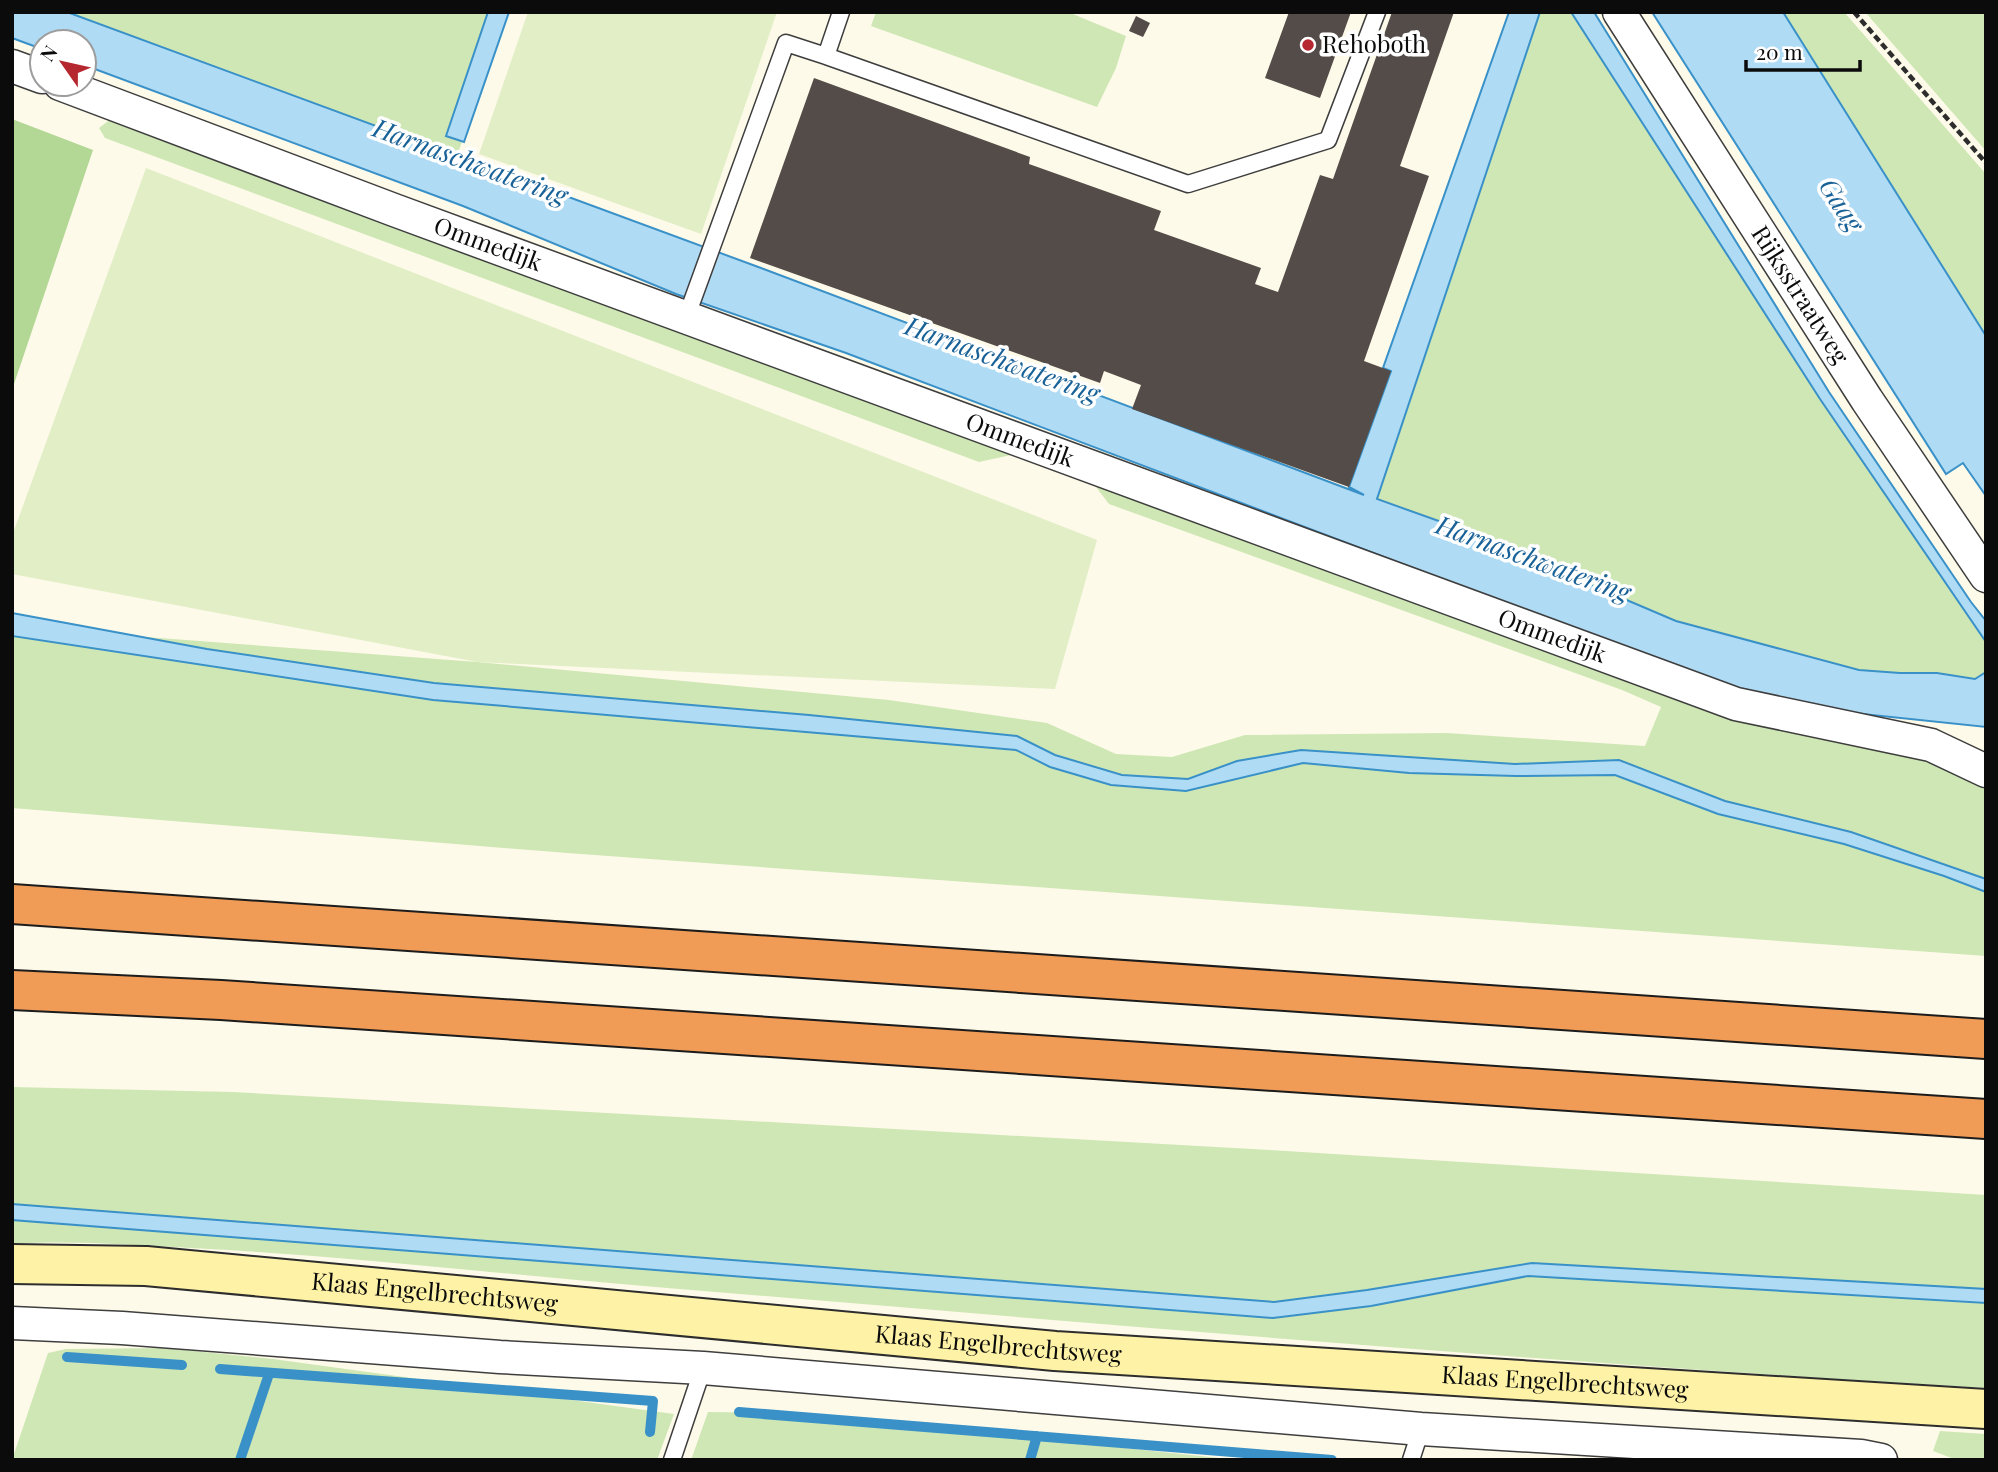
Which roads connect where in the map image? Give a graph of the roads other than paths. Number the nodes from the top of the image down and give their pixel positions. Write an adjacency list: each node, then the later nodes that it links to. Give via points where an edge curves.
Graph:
1 (841, 12): 4 (lane)
2 (1377, 12): 4 (lane, via 1328,140 1188,184)
3 (1619, 12): 7 (street, Rijksstraatweg, via 1867,400)
4 (826, 56): 6 (lane, via 786,43)
5 (98, 98): 6 (street, Ommedijk)
6 (689, 310): 8 (street, Ommedijk, via 1736,704 1931,745)
7 (1986, 576)
8 (1986, 771)
9 (12, 883): 11 (highway)
10 (12, 904): 11 (highway)
11 (264, 921): 15 (highway)
12 (12, 990): 13 (highway)
13 (221, 1000): 14 (highway); 16 (highway)
14 (12, 1010)
15 (1986, 1039)
16 (1986, 1119)
17 (12, 1264): 20 (main road, Klaas Engelbrechtsweg, via 146,1266 1055,1351)
18 (12, 1324): 19 (street, Klaas Engelbrechtsweg)
19 (703, 1368): 21 (street, Klaas Engelbrechtsweg); 22 (lane)
20 (1986, 1409)
21 (1421, 1429): 23 (lane); 24 (street, Klaas Engelbrechtsweg)
22 (672, 1460)
23 (1411, 1460)
24 (1881, 1460)

